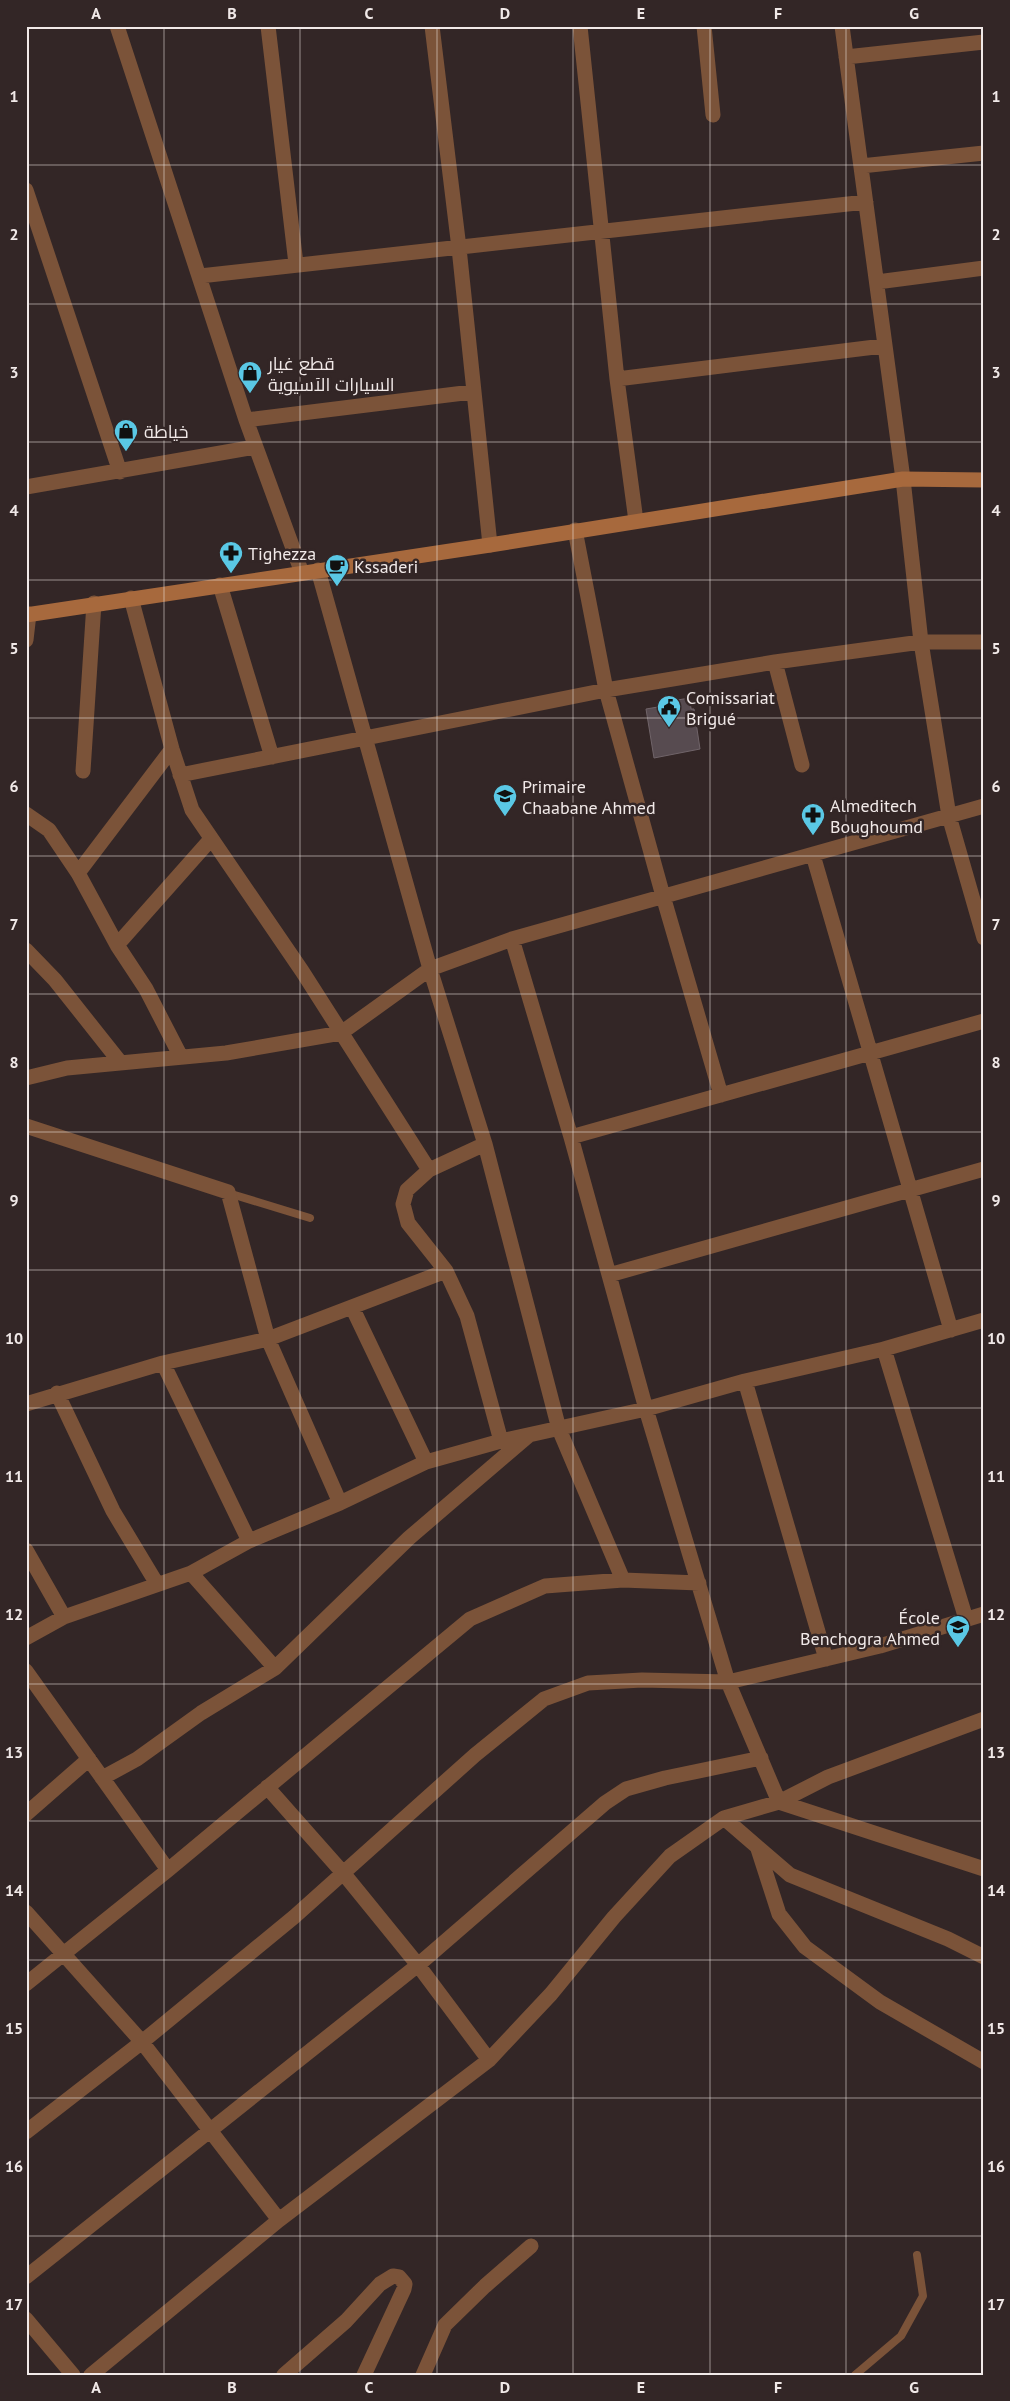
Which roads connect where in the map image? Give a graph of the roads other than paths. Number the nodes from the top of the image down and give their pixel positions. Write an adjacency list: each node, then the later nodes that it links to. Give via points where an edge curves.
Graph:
1 (117, 26): 19 (street)
2 (268, 26): 17 (street)
3 (432, 26): 16 (street)
4 (580, 26): 15 (street)
5 (704, 26): 9 (street)
6 (842, 26): 8 (street)
7 (984, 42): 8 (street)
8 (846, 57): 11 (street)
9 (713, 115)
10 (984, 153): 11 (street)
11 (861, 166): 13 (street)
12 (26, 190): 14 (street)
13 (866, 202): 15 (street); 20 (street)
14 (33, 231): 26 (street)
15 (602, 233): 16 (street); 22 (street)
16 (459, 248): 17 (street); 23 (street)
17 (296, 264): 19 (street)
18 (984, 268): 20 (street)
19 (200, 276): 24 (street)
20 (877, 282): 21 (street)
21 (884, 346): 22 (street); 27 (street)
22 (617, 379): 30 (street)
23 (472, 392): 24 (street); 32 (street)
24 (246, 420): 25 (street)
25 (256, 447): 26 (street); 34 (street)
26 (120, 472): 29 (street)
27 (902, 479): 28 (street); 30 (street); 40 (street)
28 (984, 480)
29 (26, 487)
30 (636, 521): 31 (street)
31 (575, 530): 32 (street); 43 (street)
32 (490, 545): 33 (street)
33 (318, 570): 34 (street); 44 (street)
34 (302, 573): 35 (street)
35 (220, 586): 36 (street); 46 (street)
36 (131, 598): 37 (street); 45 (street)
37 (94, 603): 38 (street); 48 (street)
38 (28, 614): 39 (street)
39 (26, 640)
40 (921, 642): 41 (street); 42 (street); 52 (street)
41 (984, 642)
42 (775, 662): 43 (street); 47 (street)
43 (606, 690): 44 (street); 56 (street)
44 (364, 738): 46 (street); 61 (street)
45 (172, 749): 49 (street); 55 (street)
46 (272, 757): 49 (street)
47 (802, 765)
48 (83, 770)
49 (180, 775): 53 (street, via 192,810)
50 (984, 806): 52 (street)
51 (26, 814): 55 (street, via 49,830)
52 (949, 816): 54 (street); 57 (street)
53 (210, 839): 59 (street); 63 (street)
54 (813, 855): 56 (street); 64 (street)
55 (78, 873): 59 (street)
56 (663, 896): 58 (street); 68 (street)
57 (984, 938)
58 (512, 939): 61 (street); 70 (street)
59 (117, 945): 65 (street, via 146,989)
60 (26, 950): 66 (street, via 56,980)
61 (430, 969): 63 (street); 71 (street)
62 (984, 1021): 64 (street)
63 (341, 1033): 65 (street); 73 (street)
64 (869, 1052): 68 (street); 74 (street)
65 (181, 1057): 66 (street)
66 (120, 1062): 67 (street, via 67,1068)
67 (26, 1078)
68 (722, 1095): 70 (street)
69 (26, 1126): 75 (street)
70 (571, 1137): 78 (street)
71 (485, 1144): 73 (street); 89 (street)
72 (984, 1169): 74 (street)
73 (428, 1170): 77 (street, via 406,1190 402,1204 408,1223)
74 (910, 1190): 78 (street); 81 (street)
75 (228, 1192): 76 (lane); 82 (street)
76 (310, 1218)
77 (446, 1271): 79 (street); 91 (street, via 467,1316)
78 (609, 1275): 88 (street)
79 (352, 1307): 82 (street); 92 (street)
80 (984, 1320): 81 (street)
81 (951, 1330): 83 (street)
82 (268, 1339): 84 (street); 93 (street)
83 (884, 1349): 85 (street); 102 (street)
84 (163, 1363): 86 (street); 94 (street)
85 (745, 1381): 88 (street); 104 (street)
86 (57, 1394): 87 (street); 99 (street, via 113,1511)
87 (27, 1403)
88 (646, 1409): 89 (street); 98 (street)
89 (559, 1429): 90 (street); 97 (street)
90 (529, 1436): 91 (street); 105 (street, via 409,1538)
91 (501, 1442): 92 (street)
92 (426, 1462): 93 (street)
93 (340, 1503): 94 (street)
94 (249, 1540): 96 (street)
95 (26, 1550): 101 (street)
96 (191, 1573): 99 (street); 105 (street)
97 (623, 1580): 98 (street); 112 (street, via 545,1586 470,1619)
98 (699, 1583): 107 (street)
99 (157, 1584): 101 (street)
100 (984, 1614): 102 (street)
101 (64, 1617): 103 (street)
102 (966, 1619): 104 (street)
103 (26, 1638)
104 (826, 1659): 107 (street)
105 (275, 1668): 111 (street, via 137,1759)
106 (26, 1671): 110 (street)
107 (728, 1682): 109 (street); 121 (street, via 642,1680 588,1683 544,1699 475,1755)
108 (984, 1719): 113 (street, via 828,1777)
109 (761, 1758): 113 (street); 125 (street, via 626,1789 604,1803)
110 (89, 1759): 111 (street); 114 (street)
111 (102, 1778): 120 (street)
112 (267, 1787): 120 (street); 121 (street)
113 (779, 1802): 115 (street); 118 (street)
114 (26, 1814)
115 (724, 1818): 116 (street); 128 (street, via 670,1856)
116 (758, 1849): 124 (street, via 790,1875 948,1939); 129 (street, via 778,1914 805,1947 880,2002)
117 (984, 1856): 118 (street)
118 (963, 1864): 119 (street)
119 (984, 1869)
120 (168, 1870): 123 (street)
121 (344, 1874): 125 (street); 127 (street)
122 (26, 1912): 123 (street)
123 (63, 1955): 126 (street); 127 (street)
124 (984, 1957)
125 (418, 1965): 128 (street); 130 (street)
126 (26, 1984)
127 (142, 2042): 130 (street); 131 (street)
128 (490, 2060): 132 (street)
129 (984, 2062)
130 (208, 2131): 132 (street); 135 (street)
131 (26, 2132)
132 (279, 2220): 138 (street)
133 (531, 2246): 141 (street, via 445,2325)
134 (916, 2255): 142 (lane, via 923,2296 901,2336)
135 (26, 2277)
136 (26, 2319): 137 (street)
137 (73, 2375)
138 (91, 2375)
139 (284, 2375): 140 (street, via 346,2321 380,2284 393,2276 399,2277 405,2284 404,2290)
140 (364, 2375)
141 (423, 2375)
142 (855, 2375)

